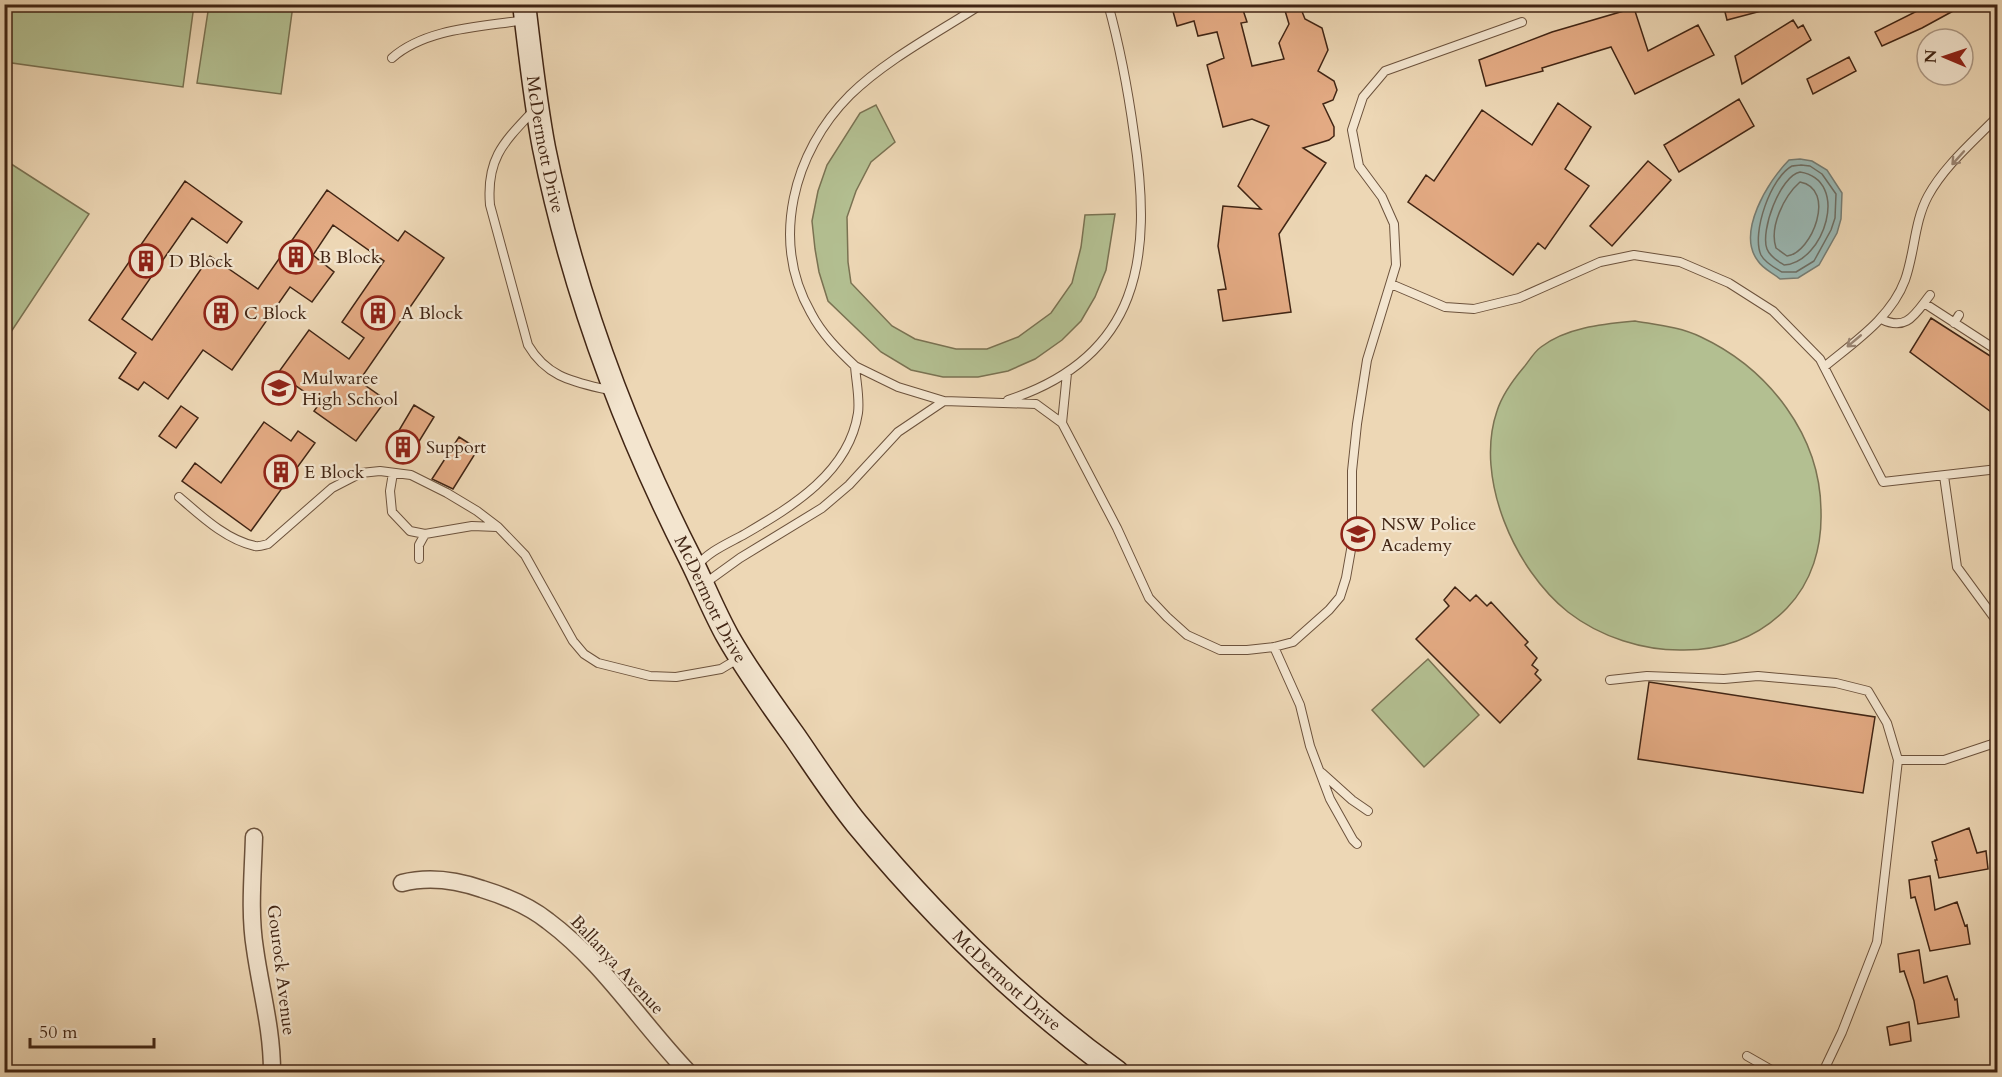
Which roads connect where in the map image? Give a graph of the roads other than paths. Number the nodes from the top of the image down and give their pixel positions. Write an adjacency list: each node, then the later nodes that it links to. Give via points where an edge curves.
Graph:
1 (982, 4): 13 (lane, via 889,64 852,94 828,119 808,150 798,177 791,245 800,291 823,332)
2 (1108, 4): 15 (lane, via 1122,58 1141,176 1142,229 1135,278 1121,314 1101,343)
3 (525, 12): 5 (lane, via 432,35); 6 (main road, McDermott Drive)
4 (1522, 22): 8 (lane, via 1385,71 1363,97 1352,130 1359,166 1382,197 1394,224 1396,265)
5 (392, 58)
6 (537, 106): 16 (main road, McDermott Drive, via 561,220 597,346); 16 (lane, via 506,140 488,185 528,345 550,371 567,380)
7 (1998, 116): 11 (lane, one-way to 11, via 1928,196 1905,281)
8 (1391, 284): 14 (lane, via 1445,307 1474,309 1519,298 1600,261 1634,255 1680,262 1730,283 1773,311); 29 (lane, via 1366,370 1357,424 1352,543 1340,597 1293,642)
9 (1930, 295): 10 (lane)
10 (1924, 303): 11 (lane, via 1900,324); 12 (lane, via 1957,319)
11 (1881, 318): 14 (lane, one-way to 14)
12 (1997, 349)
13 (855, 366): 17 (lane, via 898,387); 27 (lane, via 858,412 847,450 808,493 703,558)
14 (1824, 367): 22 (lane, via 1883,482)
15 (1067, 373): 18 (lane, via 1028,394); 19 (lane)
16 (615, 392): 27 (main road, McDermott Drive)
17 (944, 401): 18 (lane); 27 (lane, via 898,432 822,508 740,558)
18 (1001, 402): 19 (lane, via 1036,404)
19 (1062, 423): 29 (lane, via 1149,598 1167,617 1187,635 1220,650)
20 (1998, 469): 22 (lane)
21 (393, 473): 23 (lane, via 361,473 332,488 268,544 256,547 214,526); 24 (lane, via 411,475 447,493); 25 (lane, via 392,512 410,531)
22 (1944, 476): 28 (lane, via 1957,567)
23 (179, 497)
24 (498, 527): 25 (lane, via 472,526); 30 (lane, via 525,555 573,641 598,663 650,676 676,677 721,669)
25 (425, 534): 26 (lane, via 418,545)
26 (419, 559)
27 (699, 576): 30 (main road, McDermott Drive)
28 (1998, 623)
29 (1275, 647): 34 (lane, via 1300,705)
30 (741, 657): 42 (main road, McDermott Drive, via 856,823 915,890 976,954)
31 (1610, 680): 33 (lane, via 1758,676 1836,683 1868,691 1887,723)
32 (1998, 737): 33 (lane, via 1992,744 1944,760)
33 (1898, 760): 44 (lane, via 1877,942)
34 (1320, 771): 35 (lane); 37 (lane, via 1330,799)
35 (1368, 811)
36 (254, 837): 40 (street, Gourock Avenue, via 254,947 268,1016)
37 (1357, 844)
38 (402, 884): 41 (street, Ballanya Avenue, via 433,879 467,884 506,896 547,920 582,951)
39 (1747, 1056): 43 (lane)
40 (272, 1072)
41 (688, 1072)
42 (1117, 1072)
43 (1775, 1072)
44 (1822, 1072)

